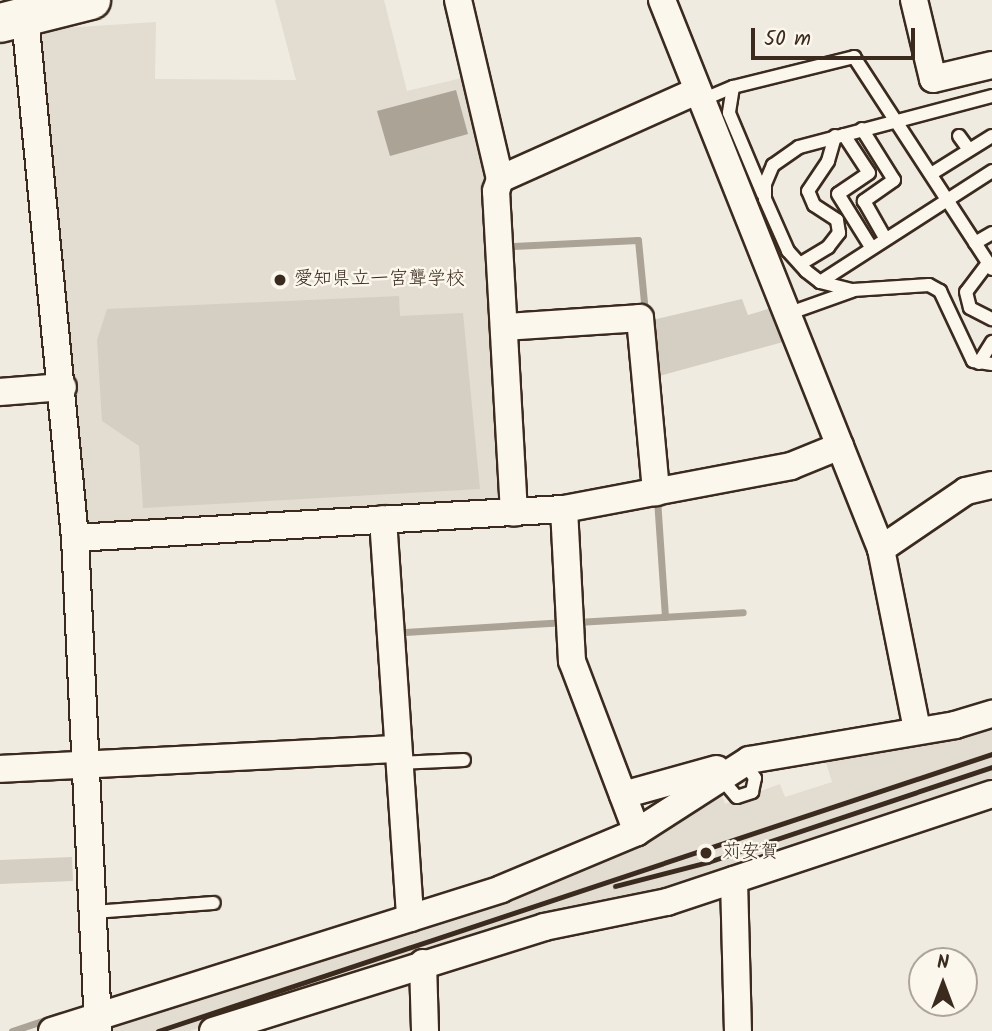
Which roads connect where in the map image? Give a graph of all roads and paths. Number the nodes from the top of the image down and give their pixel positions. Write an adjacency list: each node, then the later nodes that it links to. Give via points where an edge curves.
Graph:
1 (91, 0): 5 (highway)
2 (458, 0): 18 (street)
3 (662, 0): 8 (street)
4 (914, 0): 6 (street, via 933,79)
5 (13, 20): 34 (street)
6 (992, 65)
7 (733, 87): 8 (lane); 10 (lane, via 854,57); 19 (lane, via 729,113 734,134)
8 (699, 96): 18 (street); 29 (street)
9 (992, 96): 10 (lane)
10 (897, 121): 11 (lane); 17 (lane)
11 (862, 129): 12 (lane); 22 (lane, via 894,180 864,201)
12 (839, 135): 19 (lane, via 799,147 772,165); 24 (lane, via 869,173 838,194); 25 (lane, via 808,191 814,205 837,220 839,233 828,247)
13 (959, 135): 15 (lane)
14 (992, 136): 15 (lane)
15 (969, 150): 17 (lane)
16 (992, 171): 20 (lane)
17 (931, 174): 20 (lane)
18 (500, 179): 31 (street, via 496,191)
19 (765, 199): 25 (lane, via 788,251)
20 (947, 200): 22 (lane); 23 (lane)
21 (992, 233): 23 (lane)
22 (884, 239): 24 (lane)
23 (975, 243): 26 (lane)
24 (871, 247): 27 (lane)
25 (800, 264): 27 (lane)
26 (990, 266): 30 (lane, via 966,292 970,308)
27 (820, 282): 28 (lane)
28 (853, 290): 29 (lane); 33 (lane, via 929,285 940,291 964,349)
29 (790, 313): 36 (street)
30 (992, 319)
31 (505, 327): 38 (street, via 640,318); 40 (street)
32 (992, 342): 33 (lane)
33 (986, 363)
34 (63, 387): 35 (street); 42 (street)
35 (0, 392)
36 (840, 446): 38 (street, via 791,466); 43 (street)
37 (992, 485): 43 (street, via 966,491)
38 (656, 492): 39 (street)
39 (564, 509): 40 (street); 52 (street, via 572,661)
40 (514, 512): 41 (street)
41 (383, 519): 42 (street); 46 (street)
42 (75, 538): 49 (street)
43 (881, 549): 45 (street)
44 (992, 714): 45 (street)
45 (917, 729): 48 (street)
46 (397, 756): 47 (lane); 49 (street); 57 (street)
47 (464, 760)
48 (746, 761): 52 (street); 53 (street)
49 (86, 764): 50 (street); 56 (street)
50 (0, 769)
51 (992, 794): 54 (street)
52 (623, 795): 53 (street)
53 (637, 832): 57 (street, via 501,889)
54 (734, 880): 58 (street, via 667,902 544,926); 63 (street)
55 (214, 903): 56 (lane)
56 (93, 912): 59 (street)
57 (410, 918): 59 (street)
58 (423, 963): 61 (street); 62 (street)
59 (98, 1024): 60 (street)
60 (52, 1031)
61 (213, 1031)
62 (425, 1031)
63 (738, 1031)

